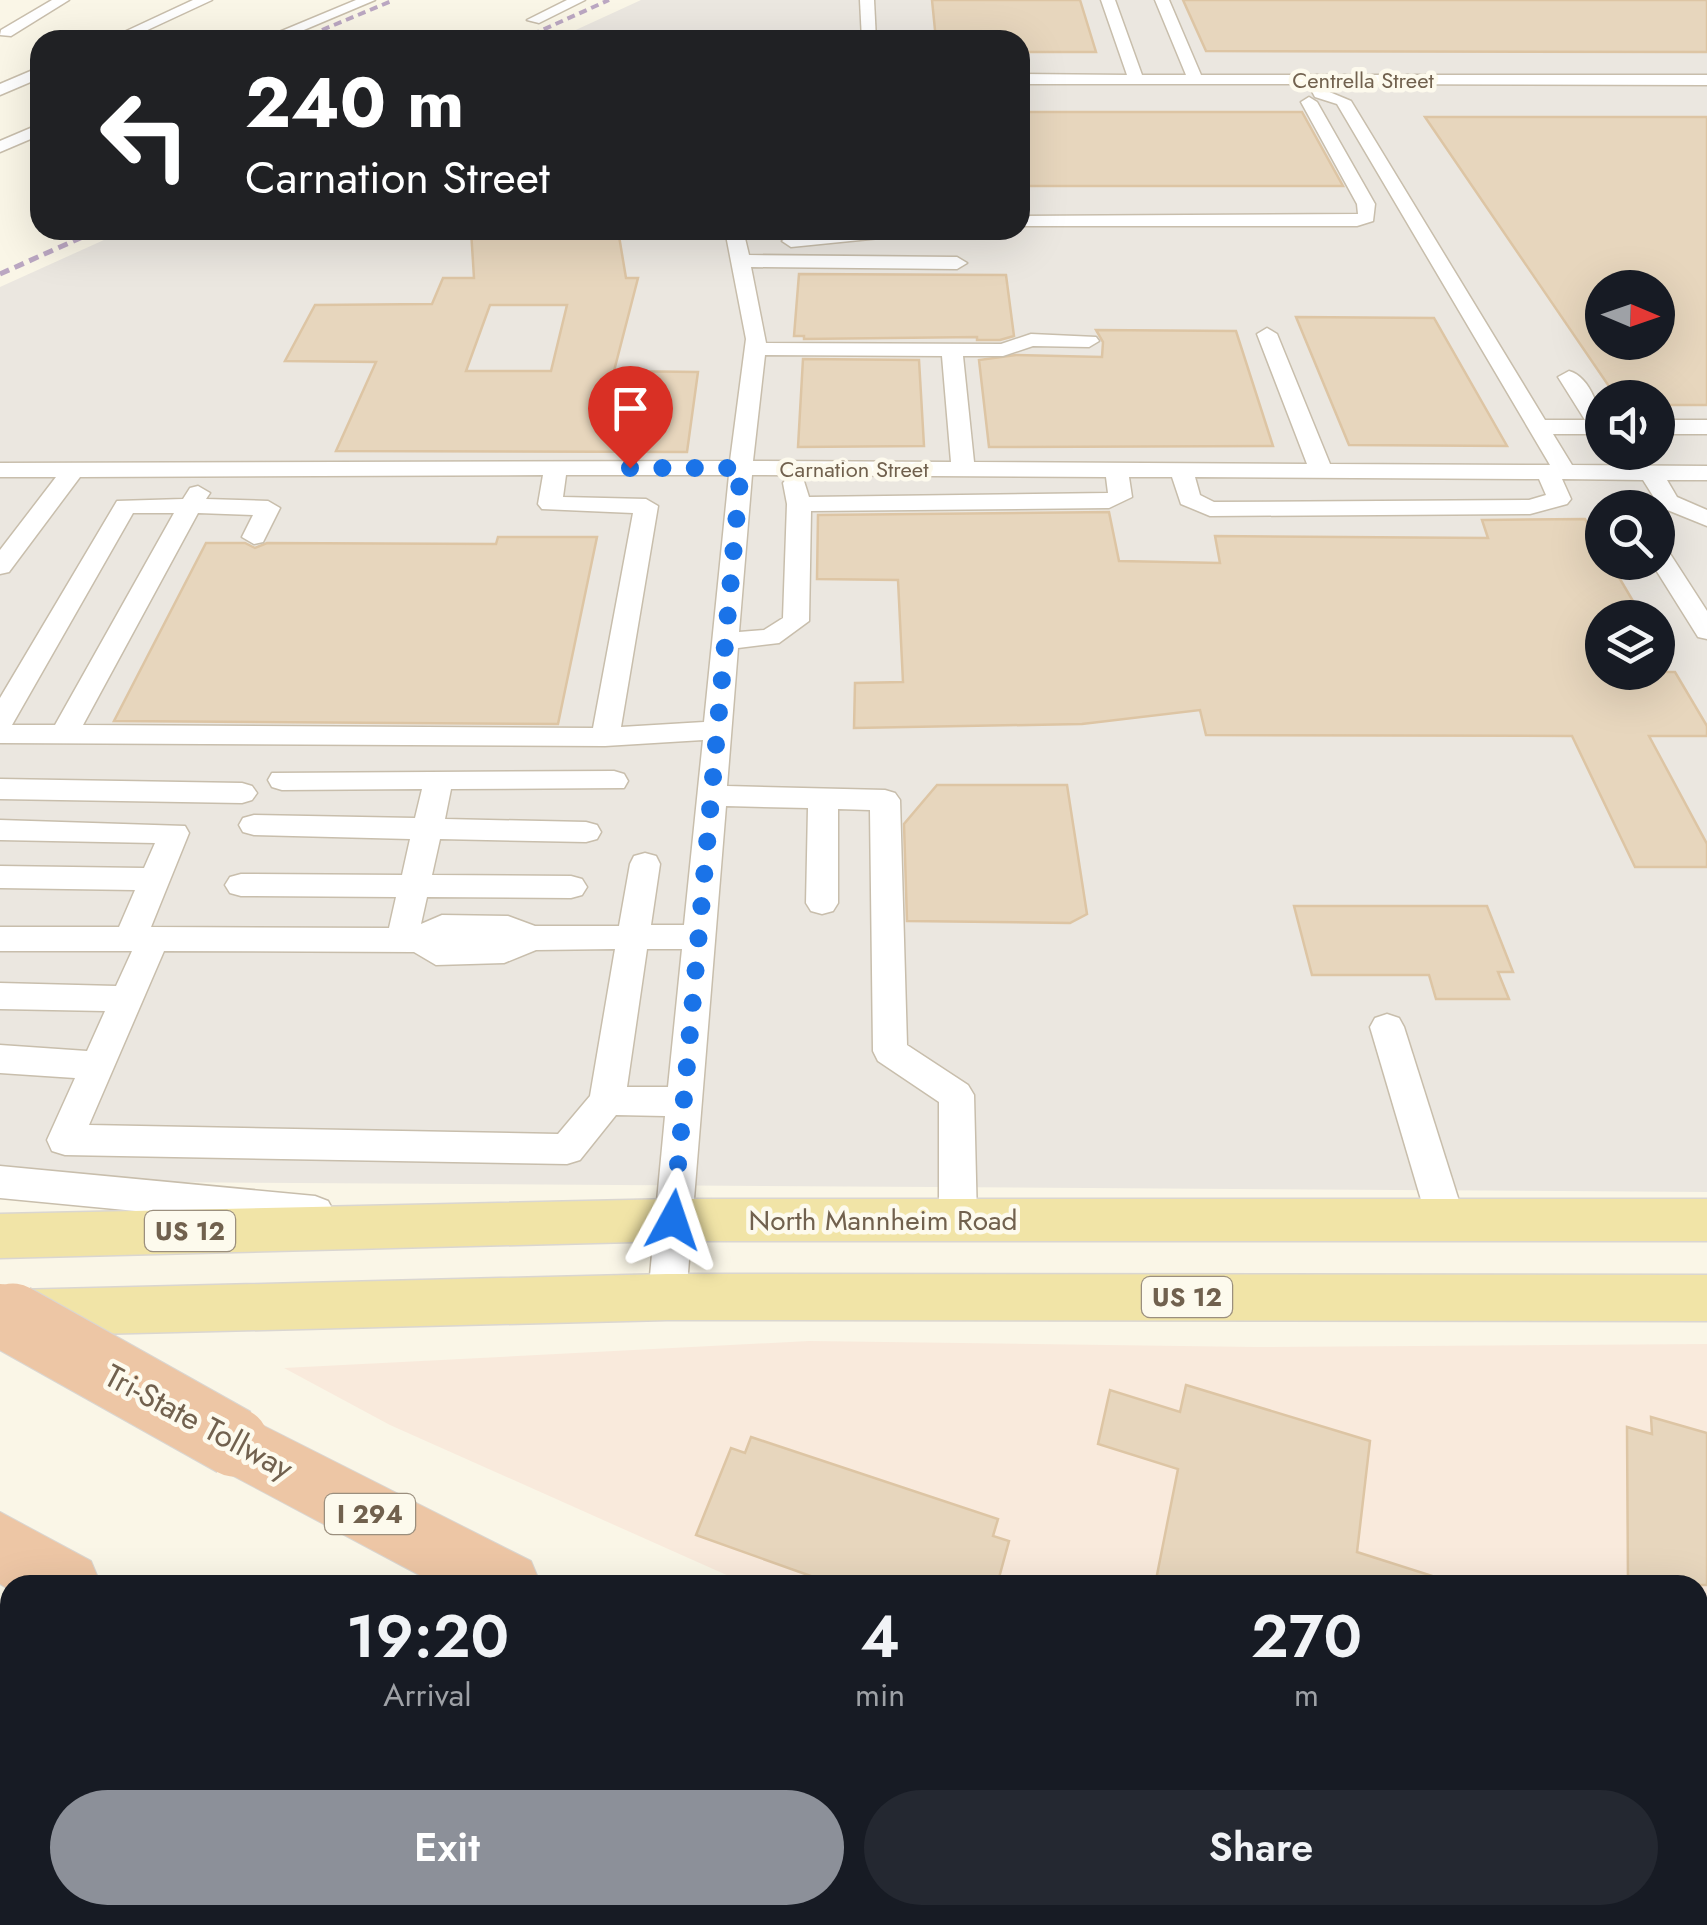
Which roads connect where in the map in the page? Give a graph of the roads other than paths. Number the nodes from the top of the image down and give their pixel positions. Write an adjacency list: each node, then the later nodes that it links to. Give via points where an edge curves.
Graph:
1 (62, 0): 10 (street)
2 (205, 0): 11 (street)
3 (220, 0): 12 (street)
4 (368, 0): 13 (street)
5 (578, 0): 9 (street)
6 (867, 0): 14 (street)
7 (1108, 0): 18 (street)
8 (1162, 0): 15 (street)
9 (534, 20)
10 (7, 28)
11 (137, 30)
12 (152, 30)
13 (292, 30)
14 (869, 30)
15 (1186, 59): 16 (street); 25 (street)
16 (1205, 59)
17 (1111, 61): 18 (street)
18 (1130, 61): 24 (street)
19 (1030, 62): 20 (street)
20 (1056, 62)
21 (30, 78): 27 (street)
22 (1030, 80): 23 (street, Centrella Street)
23 (1099, 80): 24 (street, Centrella Street); 29 (street)
24 (1136, 80): 25 (street, Centrella Street)
25 (1196, 80): 28 (street, Centrella Street)
26 (1707, 80): 28 (street, Centrella Street)
27 (0, 90)
28 (1315, 99): 30 (street); 33 (street, via 1366,204 1367,216 1357,222); 46 (street, via 1350,101)
29 (1107, 100)
30 (1290, 102)
31 (30, 134): 32 (street)
32 (0, 147)
33 (1030, 221)
34 (798, 240): 35 (street)
35 (737, 246): 36 (street); 39 (street)
36 (957, 263)
37 (1268, 334): 57 (street)
38 (1089, 341): 40 (street)
39 (755, 349): 40 (street); 48 (street)
40 (952, 350): 50 (street)
41 (1569, 377): 42 (street)
42 (1585, 402)
43 (1585, 427): 46 (street)
44 (1675, 427): 45 (street)
45 (1707, 427)
46 (1538, 428): 58 (street)
47 (556, 468): 48 (street, Carnation Street); 53 (street, Carnation Street); 77 (street, via 550,504 646,506)
48 (741, 468): 49 (street, Carnation Street); 72 (street)
49 (793, 468): 50 (street, Carnation Street); 62 (street)
50 (953, 469): 54 (street, Carnation Street); 63 (street)
51 (0, 470): 52 (street, Carnation Street)
52 (73, 470): 53 (street, Carnation Street); 69 (street)
53 (213, 470): 65 (street)
54 (1058, 470): 55 (street, Carnation Street); 64 (street)
55 (1117, 470): 56 (street, Carnation Street); 64 (street, via 1120,497)
56 (1182, 470): 57 (street, Carnation Street); 58 (street, via 1189,499 1210,508 1530,507 1559,500)
57 (1321, 471): 58 (street, Carnation Street)
58 (1556, 472): 59 (street, Carnation Street)
59 (1651, 473): 60 (street, Carnation Street); 61 (street)
60 (1707, 473)
61 (1657, 490)
62 (799, 504): 63 (street); 72 (street, via 796,621 770,637)
63 (940, 504): 64 (street)
64 (1058, 504)
65 (190, 506): 68 (street, via 268,508); 73 (street, via 125,506); 76 (street)
66 (1675, 509): 67 (street)
67 (1707, 520)
68 (254, 537)
69 (0, 566)
70 (1675, 580): 71 (street)
71 (1707, 630)
72 (726, 641): 74 (street)
73 (0, 722)
74 (718, 730): 77 (street); 83 (street)
75 (0, 734): 76 (street)
76 (64, 734): 77 (street)
77 (605, 737)
78 (439, 779): 79 (street); 80 (street); 86 (street)
79 (282, 780)
80 (614, 781)
81 (0, 789): 82 (street)
82 (242, 793)
83 (712, 796): 84 (street); 96 (street)
84 (823, 798): 95 (street); 110 (street, via 885,800 890,1051 956,1094)
85 (254, 825): 86 (street)
86 (427, 829): 88 (street); 93 (street)
87 (0, 830): 91 (street, via 174,833)
88 (586, 832)
89 (645, 864): 97 (street)
90 (0, 876): 91 (street)
91 (155, 879): 99 (street)
92 (240, 885): 93 (street)
93 (414, 887): 94 (street); 100 (street)
94 (571, 887)
95 (822, 903)
96 (699, 937): 97 (street); 107 (street)
97 (634, 938): 100 (street, via 532,938 504,951 436,953); 106 (street)
98 (0, 940): 99 (street)
99 (141, 940): 100 (street); 102 (street)
100 (411, 940)
101 (0, 996): 102 (street)
102 (127, 999): 105 (street)
103 (1387, 1027): 111 (street)
104 (0, 1059): 105 (street)
105 (97, 1066): 106 (street, via 65,1140 567,1149)
106 (607, 1101): 107 (street)
107 (684, 1102): 109 (street)
108 (0, 1182): 113 (street)
109 (673, 1220): 110 (main road, North Mannheim Road / US 12); 113 (main road, North Mannheim Road / US 12); 115 (street)
110 (958, 1220): 111 (main road, North Mannheim Road / US 12)
111 (1446, 1220): 112 (main road, North Mannheim Road / US 12)
112 (1707, 1220)
113 (454, 1225): 114 (main road, North Mannheim Road / US 12)
114 (0, 1236)
115 (667, 1298): 116 (main road, US 12); 117 (main road, US 12)
116 (1707, 1298)
117 (0, 1312): 120 (highway, Tri-State Tollway / I 294, bridge)
118 (3, 1548): 119 (highway)
119 (50, 1575)
120 (488, 1575)

